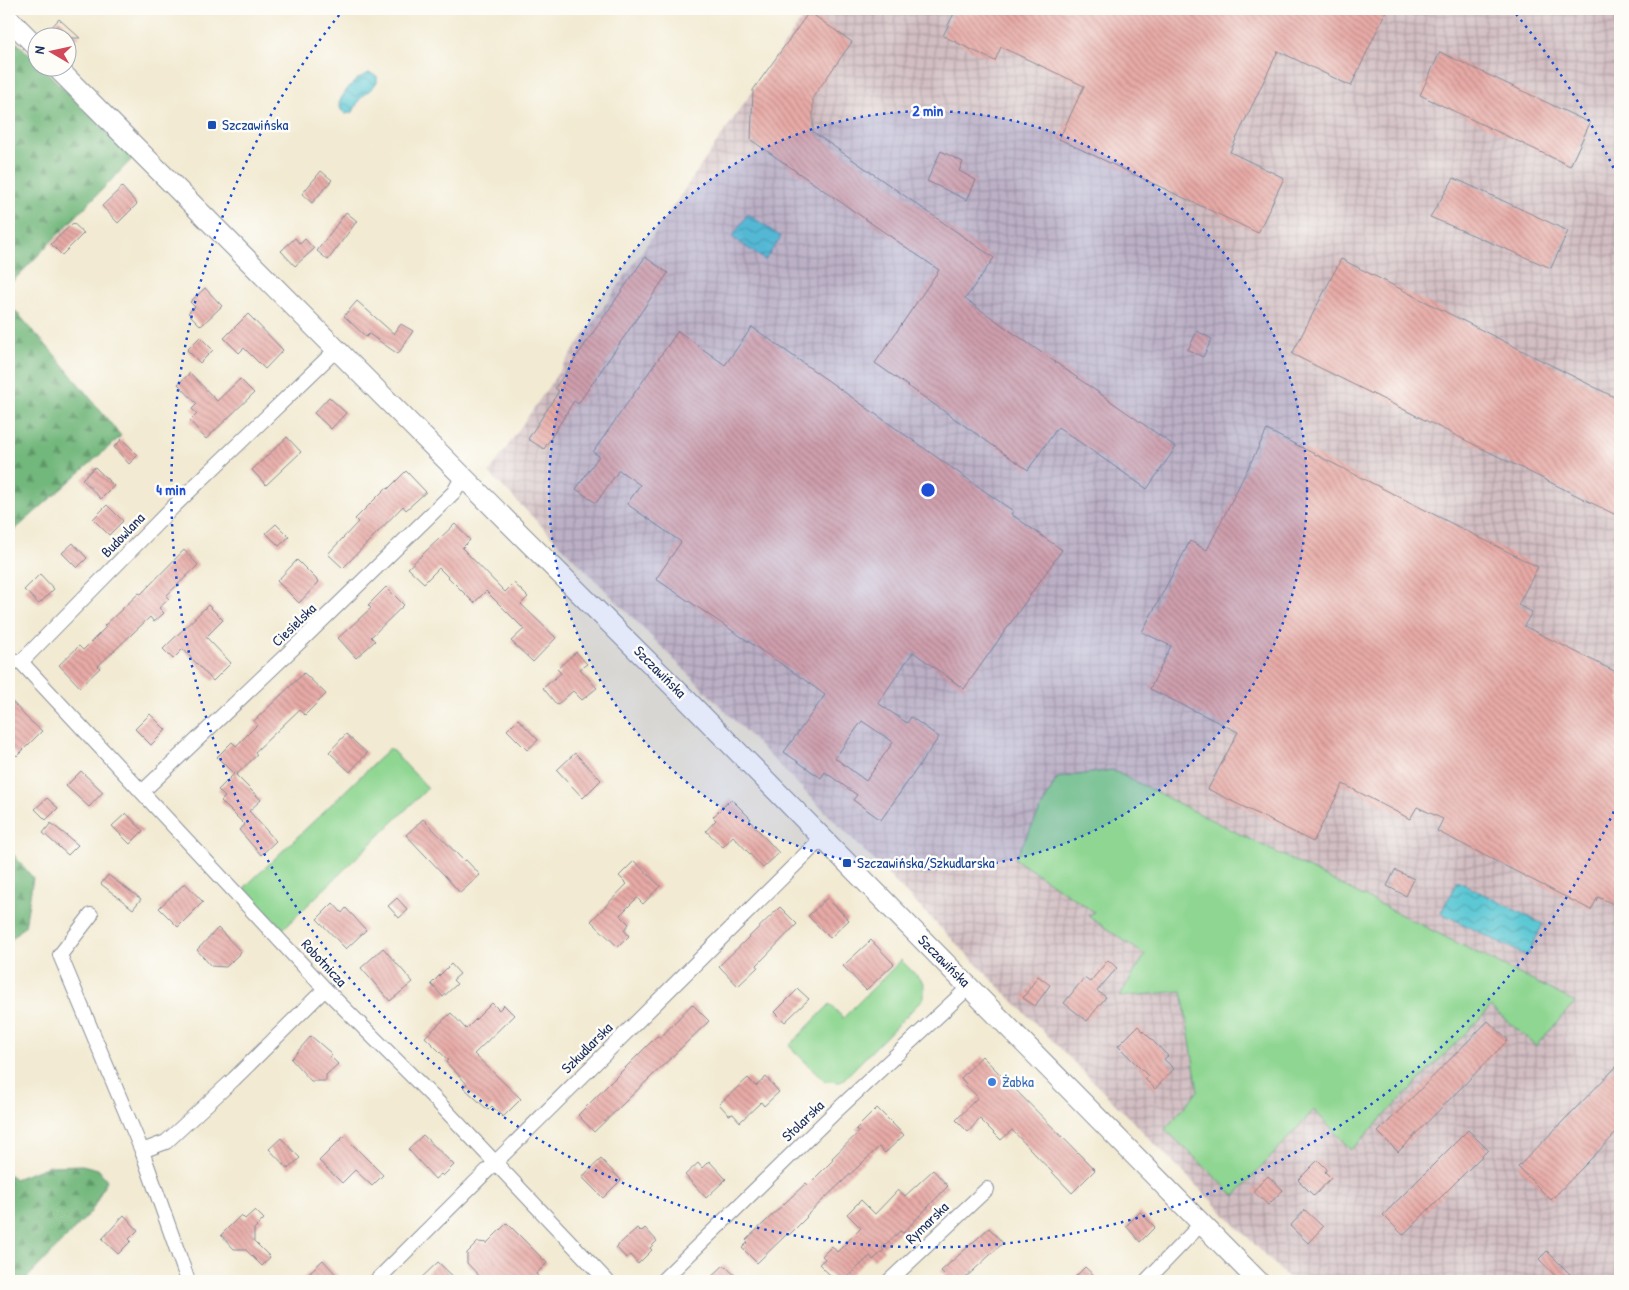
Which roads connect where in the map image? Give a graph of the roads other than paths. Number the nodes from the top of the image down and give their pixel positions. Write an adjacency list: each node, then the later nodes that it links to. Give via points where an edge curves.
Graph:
1 (9, 19): 2 (street)
2 (28, 38)
3 (67, 78): 4 (street, Szczawińska)
4 (337, 349): 5 (street, Szczawińska); 6 (street, Budowlana)
5 (463, 476): 7 (street, Ciesielska, via 447,499); 8 (street, Szczawińska)
6 (15, 661): 7 (street, Robotnicza)
7 (142, 792): 11 (street, Robotnicza)
8 (822, 838): 10 (street, Szczawińska); 13 (street, Szkudlarska)
9 (91, 915): 12 (street, via 60,955)
10 (969, 987): 15 (street, Szczawińska); 19 (street, Stolarska)
11 (325, 989): 12 (street, via 166,1142); 13 (street, Robotnicza)
12 (142, 1151): 16 (street)
13 (495, 1162): 17 (street, Szkudlarska); 18 (street, Robotnicza)
14 (987, 1190): 20 (street, Rymarska)
15 (1201, 1224): 21 (street); 22 (street, Szczawińska)
16 (188, 1281)
17 (376, 1281)
18 (607, 1281)
19 (662, 1281)
20 (890, 1281)
21 (1146, 1281)
22 (1258, 1281)

